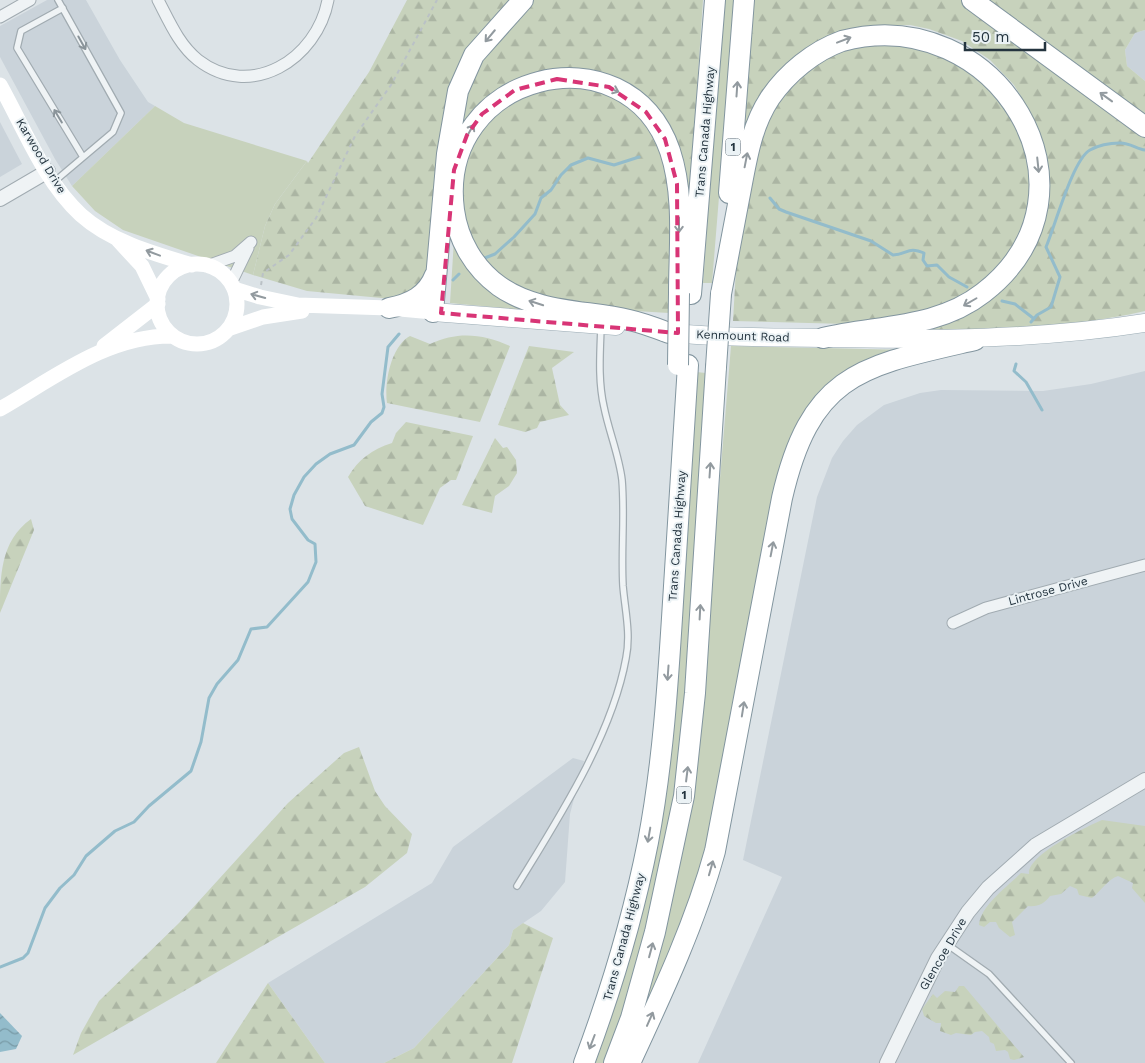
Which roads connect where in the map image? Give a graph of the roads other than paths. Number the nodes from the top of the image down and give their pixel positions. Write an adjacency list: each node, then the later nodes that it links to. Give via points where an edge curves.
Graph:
1 (30, 0): 10 (street)
2 (58, 0): 9 (lane)
3 (158, 0): 4 (street, via 188,51 212,68 242,75 270,72 293,60 319,29)
4 (328, 0)
5 (523, 0): 19 (highway, one-way to 19, via 474,55 458,91 447,154)
6 (715, 0): 21 (highway, Trans Canada Highway)
7 (744, 0): 22 (highway, 1, one-way to 7)
8 (972, 0): 12 (highway, one-way to 8)
9 (63, 8): 13 (lane, one-way to 13, via 121,113 113,132); 13 (lane, one-way to 9, via 17,48 21,31)
10 (0, 17)
11 (0, 85): 14 (main road, Karwood Drive)
12 (1145, 127)
13 (83, 158): 14 (lane)
14 (51, 177): 16 (street); 17 (main road, Karwood Drive, via 81,215)
15 (452, 185): 21 (highway, one-way to 21, via 456,162 470,129 508,93 528,84 556,78 588,81 616,90 646,112 662,133 669,150 679,206); 26 (highway); 31 (highway, one-way to 15, via 630,320 548,307 499,286 481,270 463,242 455,214)
16 (0, 198)
17 (116, 237): 18 (main road, Karwood Drive, one-way to 17, via 159,255); 23 (main road, Karwood Drive, via 142,266)
18 (200, 266): 20 (main road, via 220,272); 20 (street, via 235,256 251,242); 23 (main road, via 172,274 163,285)
19 (437, 270): 25 (highway, via 429,288 418,298); 26 (highway)
20 (232, 286): 24 (main road, Kenmount Road, one-way to 20, via 298,305 260,297); 29 (main road, via 237,310)
21 (685, 294): 43 (highway, Trans Canada Highway, one-way to 43, via 678,520 666,704 648,841 614,977)
22 (721, 294): 34 (highway, one-way to 34, via 749,149 761,114 780,85 820,51 852,37 907,31 943,39 974,56 999,77 1027,120 1040,175 1032,229 1005,273 966,304 908,325); 44 (highway, 1, one-way to 22, bridge, via 636,1004 655,932 684,796 695,693)
23 (158, 302): 32 (main road, via 160,318); 36 (main road)
24 (341, 308): 25 (main road, Kenmount Road); 29 (main road, Kenmount Road, via 283,312)
25 (388, 308): 26 (main road, Kenmount Road)
26 (437, 312): 28 (main road, Kenmount Road)
27 (1145, 323): 30 (main road, Kenmount Road)
28 (601, 324): 31 (main road, Kenmount Road); 41 (lane, via 602,396 622,490 627,656 619,689 588,761 550,833)
29 (228, 329): 32 (main road, via 206,343 189,343)
30 (1101, 329): 33 (main road); 35 (main road, Kenmount Road)
31 (669, 333): 34 (main road, Kenmount Road)
32 (173, 336): 36 (main road, via 136,339)
33 (1145, 336)
34 (823, 338): 35 (main road, Kenmount Road)
35 (975, 340): 45 (highway, one-way to 35, via 685,938 716,851 782,498 801,436 830,395 864,370 888,360)
36 (93, 355): 37 (main road)
37 (0, 409)
38 (1145, 565): 39 (street, Lintrose Drive, via 986,608)
39 (952, 622)
40 (1145, 780): 42 (street, Glencoe Drive, via 1036,845 988,888)
41 (517, 886)
42 (946, 944): 46 (street, Glencoe Drive); 47 (lane, via 989,974)
43 (584, 1063)
44 (614, 1063)
45 (630, 1063)
46 (887, 1063)
47 (1071, 1063)

